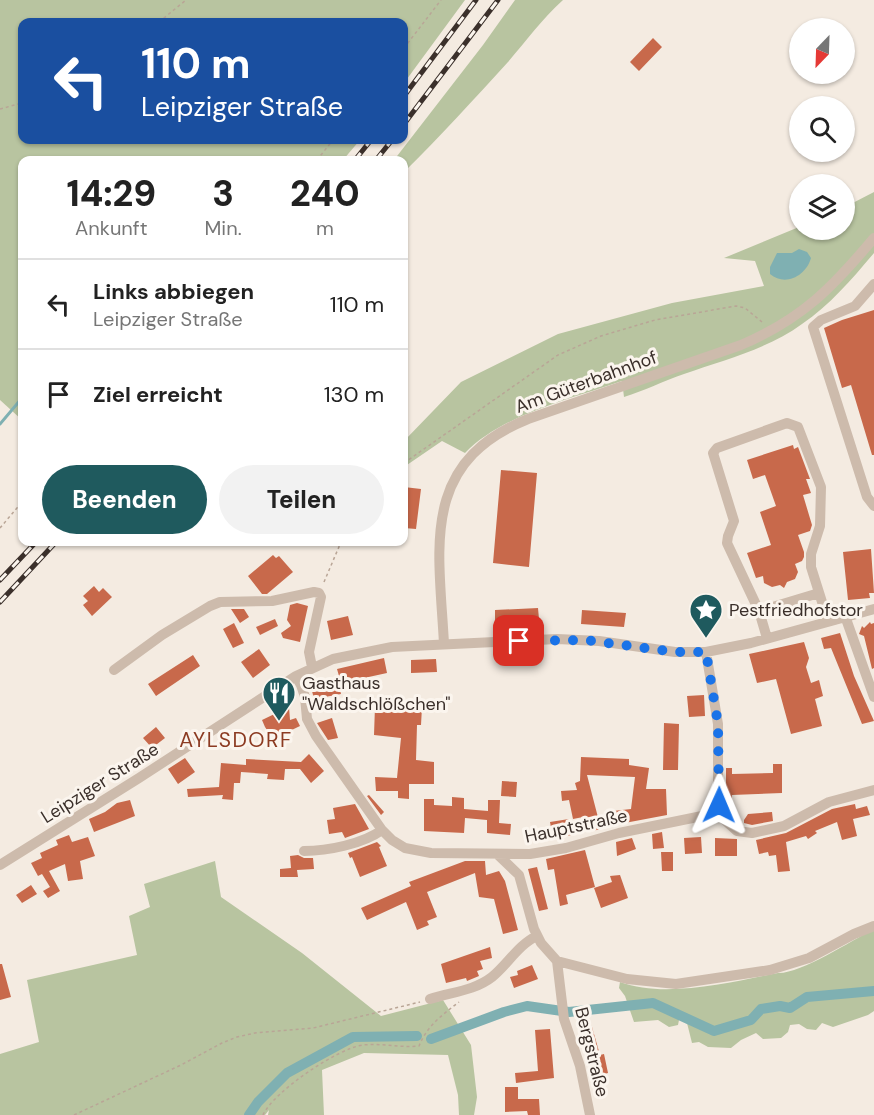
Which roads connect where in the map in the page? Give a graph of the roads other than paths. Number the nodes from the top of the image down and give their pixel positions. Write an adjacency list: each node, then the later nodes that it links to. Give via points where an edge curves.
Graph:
1 (874, 238): 10 (street, Am Güterbahnhof, via 820,297 770,332 523,421 477,450 454,481 442,517)
2 (874, 284): 3 (street, via 855,306 813,327 867,497)
3 (874, 506)
4 (819, 593): 6 (street); 6 (street, via 811,554 820,526 821,487 798,427 787,423 717,448 713,453 734,521 728,543); 8 (street)
5 (874, 609): 7 (street, Leipziger Straße)
6 (759, 611): 9 (street)
7 (845, 616): 8 (street, Leipziger Straße); 15 (street)
8 (828, 621): 9 (street, Leipziger Straße)
9 (767, 638): 11 (street, Leipziger Straße)
10 (444, 644): 11 (street, Leipziger Straße, via 570,639); 12 (street, Leipziger Straße, via 379,649)
11 (706, 652): 17 (street, via 718,724)
12 (312, 667): 13 (street, via 309,652 320,602 319,593 309,592 268,602 210,606); 14 (street, Leipziger Straße)
13 (114, 670)
14 (296, 676): 18 (street, Hauptstraße, via 305,698 307,719 316,736); 22 (street, Leipziger Straße)
15 (874, 697)
16 (874, 790): 17 (street, via 829,802 784,826 752,833 737,831)
17 (718, 814): 20 (street, Hauptstraße)
18 (382, 831): 19 (street, via 338,847); 21 (street, Hauptstraße, via 398,844 420,852)
19 (304, 851)
20 (530, 854): 21 (street, Hauptstraße); 23 (street)
21 (498, 855): 23 (street)
22 (0, 865)
23 (519, 875): 25 (street)
24 (874, 926): 26 (street, via 796,963 703,981 640,982)
25 (537, 936): 26 (street); 27 (street, via 493,976 467,990)
26 (557, 961): 28 (street, Bergstraße, via 564,1019 580,1066)
27 (430, 999)
28 (590, 1115)

